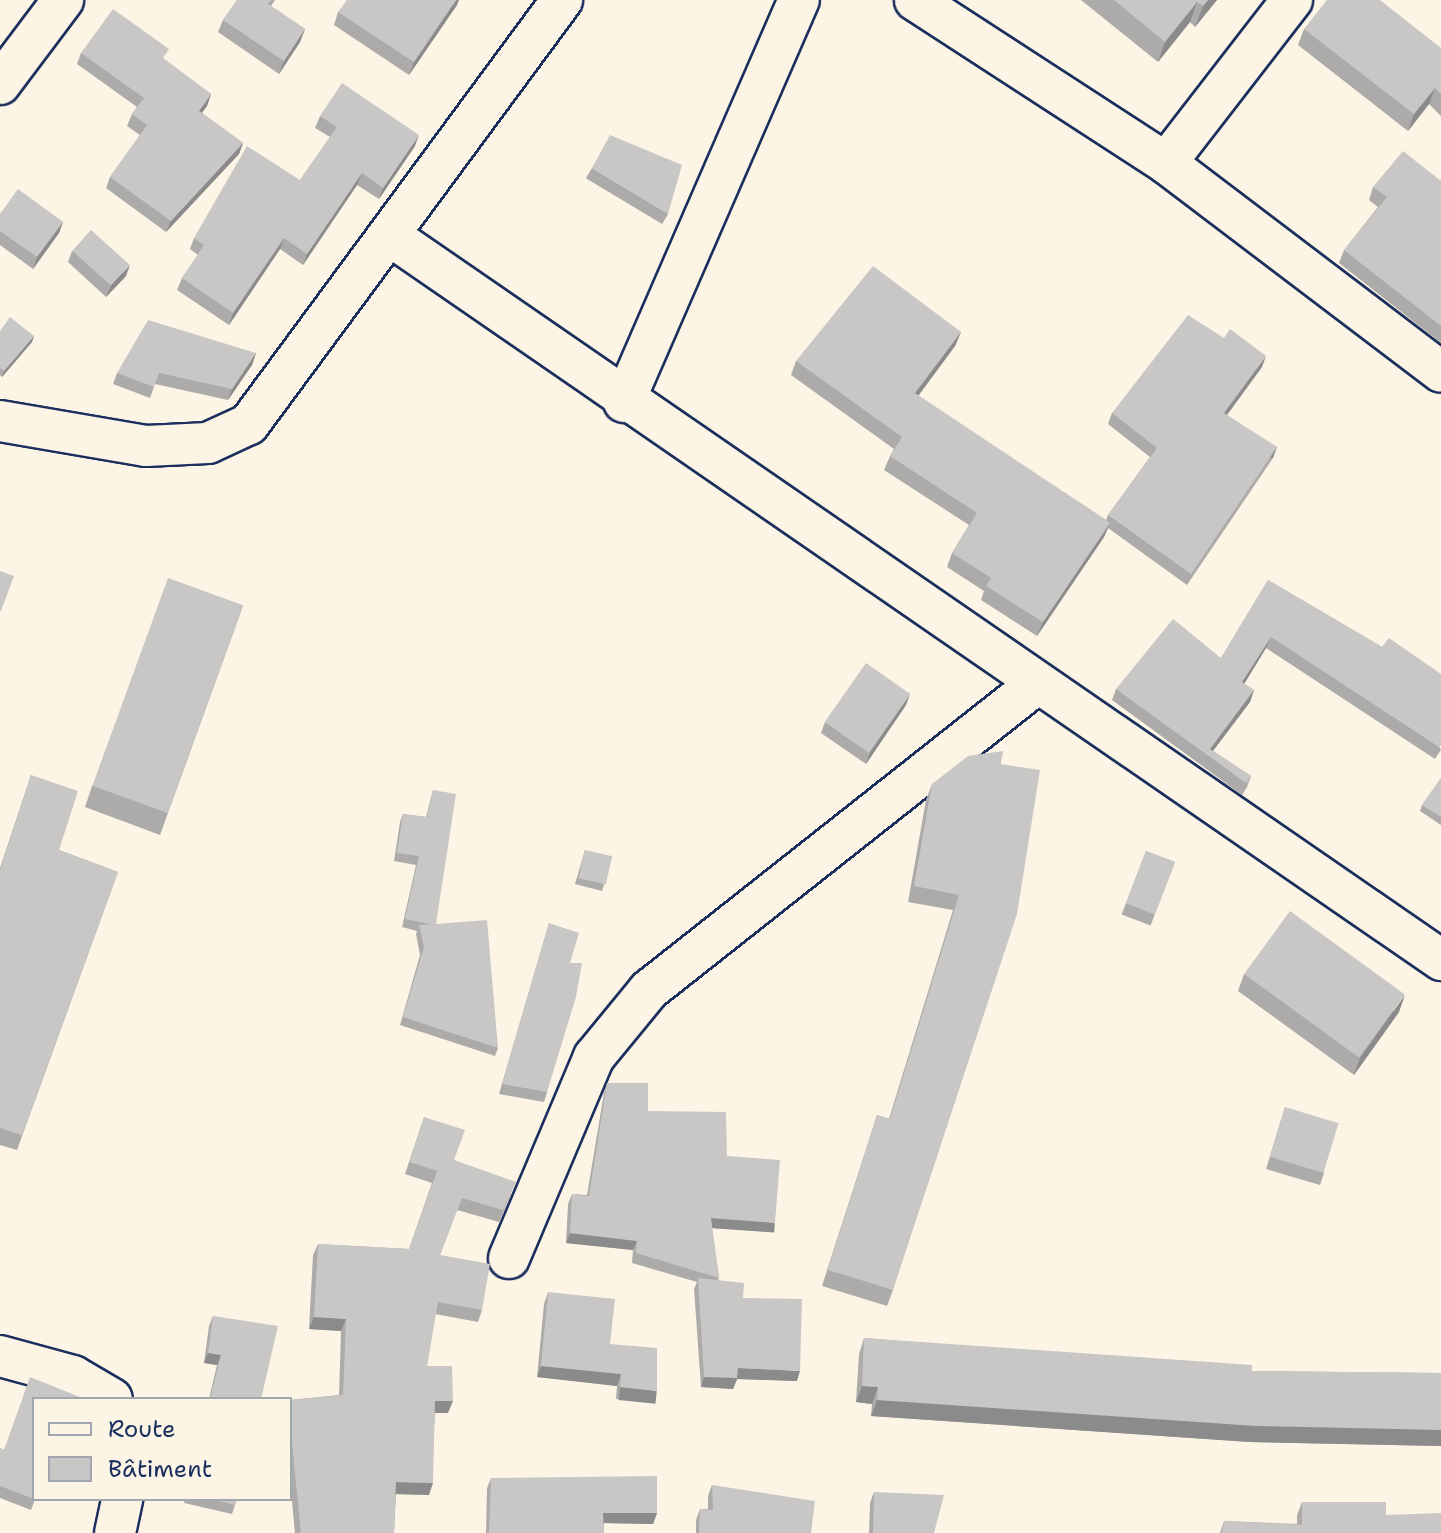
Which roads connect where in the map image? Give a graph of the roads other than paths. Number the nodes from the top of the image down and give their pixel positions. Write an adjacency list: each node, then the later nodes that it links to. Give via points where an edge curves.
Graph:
1 (63, 0): 6 (street)
2 (562, 0): 8 (street)
3 (799, 0): 10 (street)
4 (915, 0): 7 (street)
5 (1292, 0): 7 (street)
6 (0, 84)
7 (1166, 163): 9 (street)
8 (389, 235): 10 (street); 11 (street, via 249,424 208,443 146,446)
9 (1441, 372)
10 (624, 402): 12 (street)
11 (0, 421)
12 (1035, 685): 13 (street); 14 (street, via 649,990 594,1057)
13 (1441, 960)
14 (509, 1258)
15 (0, 1356): 16 (street, via 73,1376)
16 (109, 1397)
17 (122, 1501): 18 (street)
18 (115, 1533)

